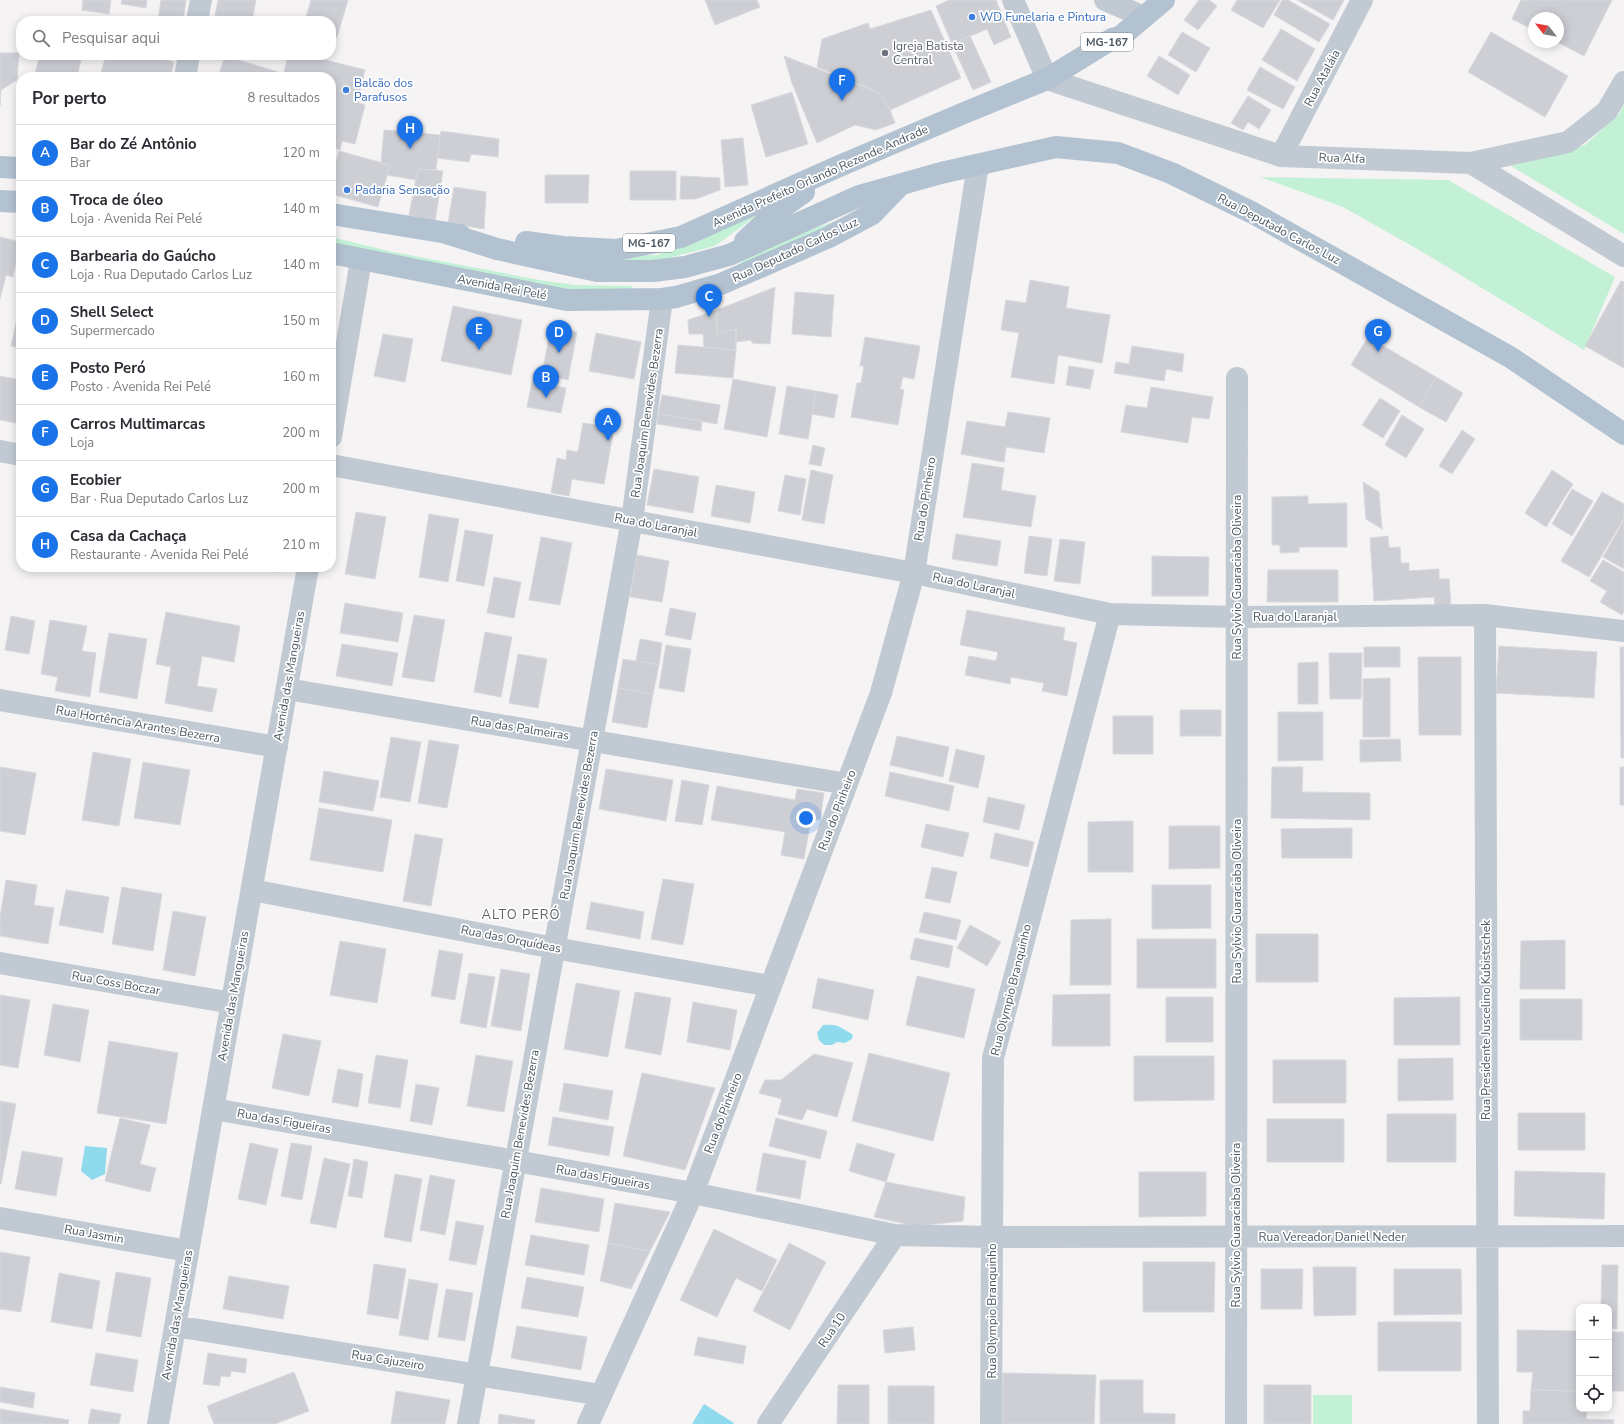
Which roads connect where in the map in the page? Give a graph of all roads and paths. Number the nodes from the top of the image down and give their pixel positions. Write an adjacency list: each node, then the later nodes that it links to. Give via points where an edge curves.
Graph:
1 (201, 0): 6 (street)
2 (1013, 0): 10 (street)
3 (1105, 0): 7 (street)
4 (1164, 0): 7 (main road, Avenida Prefeito Orlando Rezende Andrade / MG-167)
5 (1362, 0): 12 (street, Rua Ataláia)
6 (198, 16)
7 (1144, 17): 10 (main road, Avenida Prefeito Orlando Rezende Andrade / MG-167, via 1120,37 1112,39)
8 (188, 60): 9 (street)
9 (186, 72)
10 (1047, 79): 12 (street, Rua Alfa); 16 (main road, Avenida Prefeito Orlando Rezende Andrade / MG-167)
11 (1624, 82): 13 (street, via 1607,111 1568,142)
12 (1281, 156): 13 (street, Rua Alfa)
13 (1470, 163): 25 (street, Rua Alfa)
14 (978, 164): 18 (main road, Rua Deputado Carlos Luz); 30 (main road, Rua Deputado Carlos Luz, via 1056,148 1118,152 1171,173 1254,213 1510,357); 36 (street, Rua do Pinheiro)
15 (0, 167): 17 (main road)
16 (837, 167): 22 (main road, Avenida Prefeito Orlando Rezende Andrade / MG-167, via 682,237 616,250 563,247); 24 (main road, Rua Deputado Carlos Luz, via 776,212)
17 (16, 168)
18 (900, 184): 24 (main road, Rua Deputado Carlos Luz, via 859,196); 27 (main road, Rua Deputado Carlos Luz, via 872,214 829,237 721,284)
19 (0, 201): 20 (main road)
20 (16, 202)
21 (336, 215): 22 (main road, MG-167)
22 (446, 233): 24 (main road, Rua Deputado Carlos Luz, via 497,249 597,271 653,271)
23 (336, 254): 26 (main road, Avenida Rei Pelé)
24 (729, 255): 27 (main road, Rua Deputado Carlos Luz, via 697,282)
25 (1624, 256)
26 (361, 260): 27 (main road, Avenida Rei Pelé, via 567,300); 29 (street)
27 (669, 298): 34 (street, Rua Joaquim Benevides Bezerra)
28 (1237, 378): 39 (street, Rua Sylvio Guaraciaba Oliveira)
29 (336, 408)
30 (1624, 434)
31 (0, 451): 32 (street)
32 (16, 454)
33 (336, 466): 34 (street, Rua do Laranjal)
34 (632, 520): 36 (street, Rua do Laranjal); 43 (street, Rua Joaquim Benevides Bezerra)
35 (307, 572): 41 (street, Avenida das Mangueiras)
36 (914, 573): 37 (street, Rua do Laranjal); 45 (street, Rua do Pinheiro, via 880,694)
37 (1110, 614): 39 (street, Rua do Laranjal); 58 (street, Rua Olympio Branquinho, via 993,1058)
38 (1485, 615): 39 (street, Rua do Laranjal); 40 (street, Rua do Laranjal); 56 (street, Rua Presidente Juscelino Kubistschek)
39 (1237, 617): 59 (street, Rua Sylvio Guaraciaba Oliveira)
40 (1624, 631)
41 (287, 689): 43 (street, Rua das Palmeiras); 44 (street, Avenida das Mangueiras)
42 (0, 700): 44 (street, Rua Hortência Arantes Bezerra)
43 (592, 740): 45 (street, Rua das Palmeiras); 47 (street, Rua Joaquim Benevides Bezerra)
44 (277, 747): 46 (street, Avenida das Mangueiras)
45 (847, 784): 49 (street, Rua do Pinheiro)
46 (252, 890): 47 (street, Rua das Orquídeas); 50 (street, Avenida das Mangueiras)
47 (554, 948): 49 (street, Rua das Orquídeas); 52 (street, Rua Joaquim Benevides Bezerra)
48 (0, 963): 50 (street, Rua Coss Boczar)
49 (770, 986): 53 (street, Rua do Pinheiro)
50 (232, 1003): 51 (street, Avenida das Mangueiras)
51 (213, 1109): 52 (street, Rua das Figueiras); 60 (street, Avenida das Mangueiras)
52 (516, 1161): 53 (street, Rua das Figueiras); 62 (street, Rua Joaquim Benevides Bezerra)
53 (693, 1193): 55 (street, Rua das Figueiras); 63 (street, Rua do Pinheiro)
54 (0, 1218): 60 (street, Rua Jasmin)
55 (895, 1235): 58 (street, Rua das Figueiras); 67 (street, Rua 10)
56 (1487, 1236): 57 (street, Rua Vereador Daniel Neder); 59 (street, Rua Vereador Daniel Neder); 70 (street, Rua Presidente Juscelino Kubistschek)
57 (1624, 1236)
58 (993, 1237): 59 (street, Rua Vereador Daniel Neder); 68 (street, Rua Olympio Branquinho)
59 (1236, 1237): 69 (street, Rua Sylvio Guaraciaba Oliveira)
60 (188, 1251): 61 (street, Avenida das Mangueiras)
61 (175, 1326): 62 (street, Rua Cajuzeiro); 64 (street, Avenida das Mangueiras)
62 (477, 1374): 63 (street, Rua Cajuzeiro); 65 (street, Rua Joaquim Benevides Bezerra)
63 (601, 1395): 66 (street, Rua do Pinheiro)
64 (158, 1424)
65 (468, 1424)
66 (588, 1424)
67 (768, 1424)
68 (991, 1424)
69 (1236, 1424)
70 (1488, 1424)

